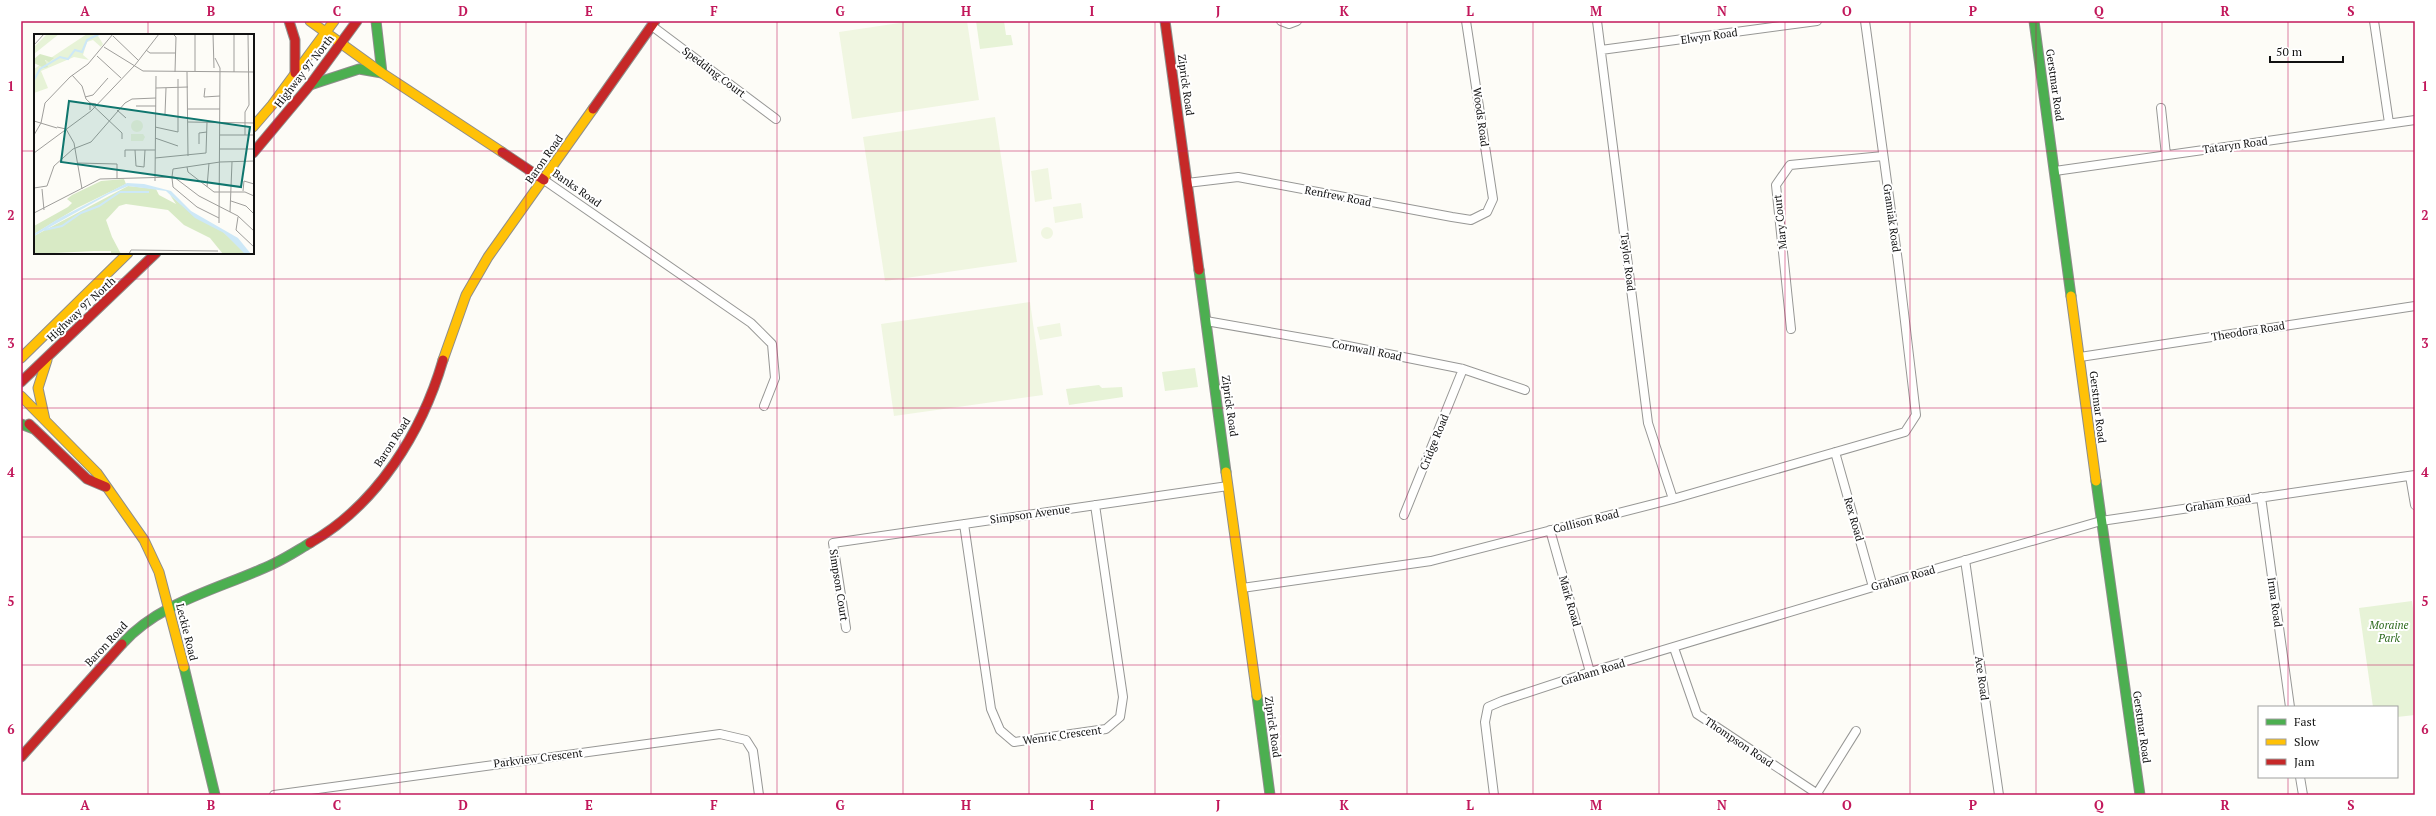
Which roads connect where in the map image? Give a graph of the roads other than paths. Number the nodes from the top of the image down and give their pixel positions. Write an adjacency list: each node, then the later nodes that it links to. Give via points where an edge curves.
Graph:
1 (288, 21): 19 (main road, via 295,40)
2 (310, 21): 16 (main road, Banks Road)
3 (334, 21): 16 (main road, Highway 97 North)
4 (357, 21): 17 (main road, Highway 97 North)
5 (376, 21): 20 (main road)
6 (1165, 21): 32 (main road, Ziprick Road)
7 (1281, 21): 8 (street, via 1288,24)
8 (1297, 21)
9 (1466, 21): 33 (street, Woods Road, via 1493,199)
10 (1597, 21): 18 (street, Taylor Road)
11 (1817, 21): 18 (street, Elwyn Road)
12 (1865, 21): 29 (street, Gramiak Road)
13 (2034, 21): 30 (main road, Gerstmar Road)
14 (2374, 21): 25 (street)
15 (654, 23): 23 (street, Spedding Court); 31 (main road, Baron Road)
16 (325, 33): 17 (main road, Banks Road); 19 (main road, Highway 97 North)
17 (340, 44): 20 (main road, Banks Road); 21 (main road, Highway 97 North)
18 (1601, 50): 59 (street, Taylor Road, via 1648,423)
19 (295, 73): 26 (main road, Highway 97 North)
20 (382, 73): 21 (main road, via 359,69); 31 (main road, Banks Road)
21 (310, 85): 27 (main road, Highway 97 North)
22 (2160, 108): 28 (street)
23 (776, 119)
24 (2415, 120): 25 (street, Tataryn Road)
25 (2389, 123): 28 (street, Tataryn Road)
26 (254, 126)
27 (254, 152)
28 (2166, 155): 30 (street, Tataryn Road)
29 (1883, 156): 38 (street, Mary Court, via 1790,165 1776,185); 49 (street, Gramiak Road)
30 (2055, 171): 42 (main road, Gerstmar Road)
31 (544, 180): 48 (street, Banks Road, via 751,323 772,344 775,378); 70 (main road, Baron Road, via 488,257 466,295 437,382 417,428 392,467 360,505 321,537 274,564)
32 (1187, 183): 33 (street, Renfrew Road, via 1238,177 1471,220); 37 (main road, Ziprick Road)
33 (1487, 212)
34 (127, 254): 39 (main road, Highway 97 North)
35 (155, 254): 41 (main road, Highway 97 North)
36 (2415, 306): 42 (street, Theodora Road)
37 (1206, 321): 44 (street, Cornwall Road); 56 (main road, Ziprick Road)
38 (1791, 329)
39 (40, 340): 40 (main road); 43 (main road, Highway 97 North)
40 (21, 345)
41 (48, 356): 45 (main road, Highway 97 North); 51 (main road, via 38,388)
42 (2080, 357): 63 (main road, Gerstmar Road)
43 (21, 358)
44 (1463, 369): 46 (street, Cornwall Road); 62 (street, Cridge Road)
45 (21, 382)
46 (1525, 390)
47 (21, 396): 51 (main road, Leckie Road)
48 (764, 406)
49 (1916, 415): 54 (street, Collison Road, via 1905,432)
50 (21, 417): 53 (main road)
51 (45, 420): 57 (main road, Leckie Road, via 97,473)
52 (21, 424): 53 (main road)
53 (34, 429): 57 (main road, via 87,479)
54 (1835, 452): 59 (street, Collison Road); 68 (street, Rex Road)
55 (2412, 476): 58 (street, Graham Road); 61 (street)
56 (1228, 486): 60 (street, Simpson Avenue); 69 (main road, Ziprick Road)
57 (106, 487): 70 (main road, Leckie Road, via 144,540 159,572)
58 (2261, 497): 63 (street, Graham Road); 74 (street, Irma Road)
59 (1673, 499): 65 (street, Collison Road)
60 (1095, 505): 64 (street, Simpson Avenue); 64 (street, Wenric Crescent, via 1123,697 1120,717 1106,729 1014,742 1000,730 991,709)
61 (2415, 505)
62 (1404, 515)
63 (2101, 521): 67 (street, Graham Road); 85 (main road, Gerstmar Road)
64 (964, 524): 66 (street, Simpson Avenue)
65 (1550, 530): 69 (street, Collison Road, via 1431,561); 73 (street, Mark Road)
66 (832, 543): 71 (street, Simpson Court)
67 (1966, 560): 68 (street, Graham Road); 84 (street, Ace Road)
68 (1873, 587): 72 (street, Graham Road)
69 (1242, 588): 82 (main road, Ziprick Road)
70 (169, 608): 76 (main road, Baron Road, via 133,631); 79 (main road, Leckie Road)
71 (846, 628)
72 (1674, 648): 73 (street, Graham Road); 78 (street, Thompson Road, via 1697,714)
73 (1590, 672): 83 (street, Graham Road, via 1488,707 1485,722)
74 (2290, 706)
75 (1856, 731): 78 (street)
76 (21, 757)
77 (2300, 778): 86 (street)
78 (1817, 794)
79 (215, 795)
80 (274, 795): 81 (street, Parkview Crescent, via 720,734 746,740 753,751)
81 (759, 795)
82 (1270, 795)
83 (1494, 795)
84 (1999, 795)
85 (2140, 795)
86 (2303, 795)

